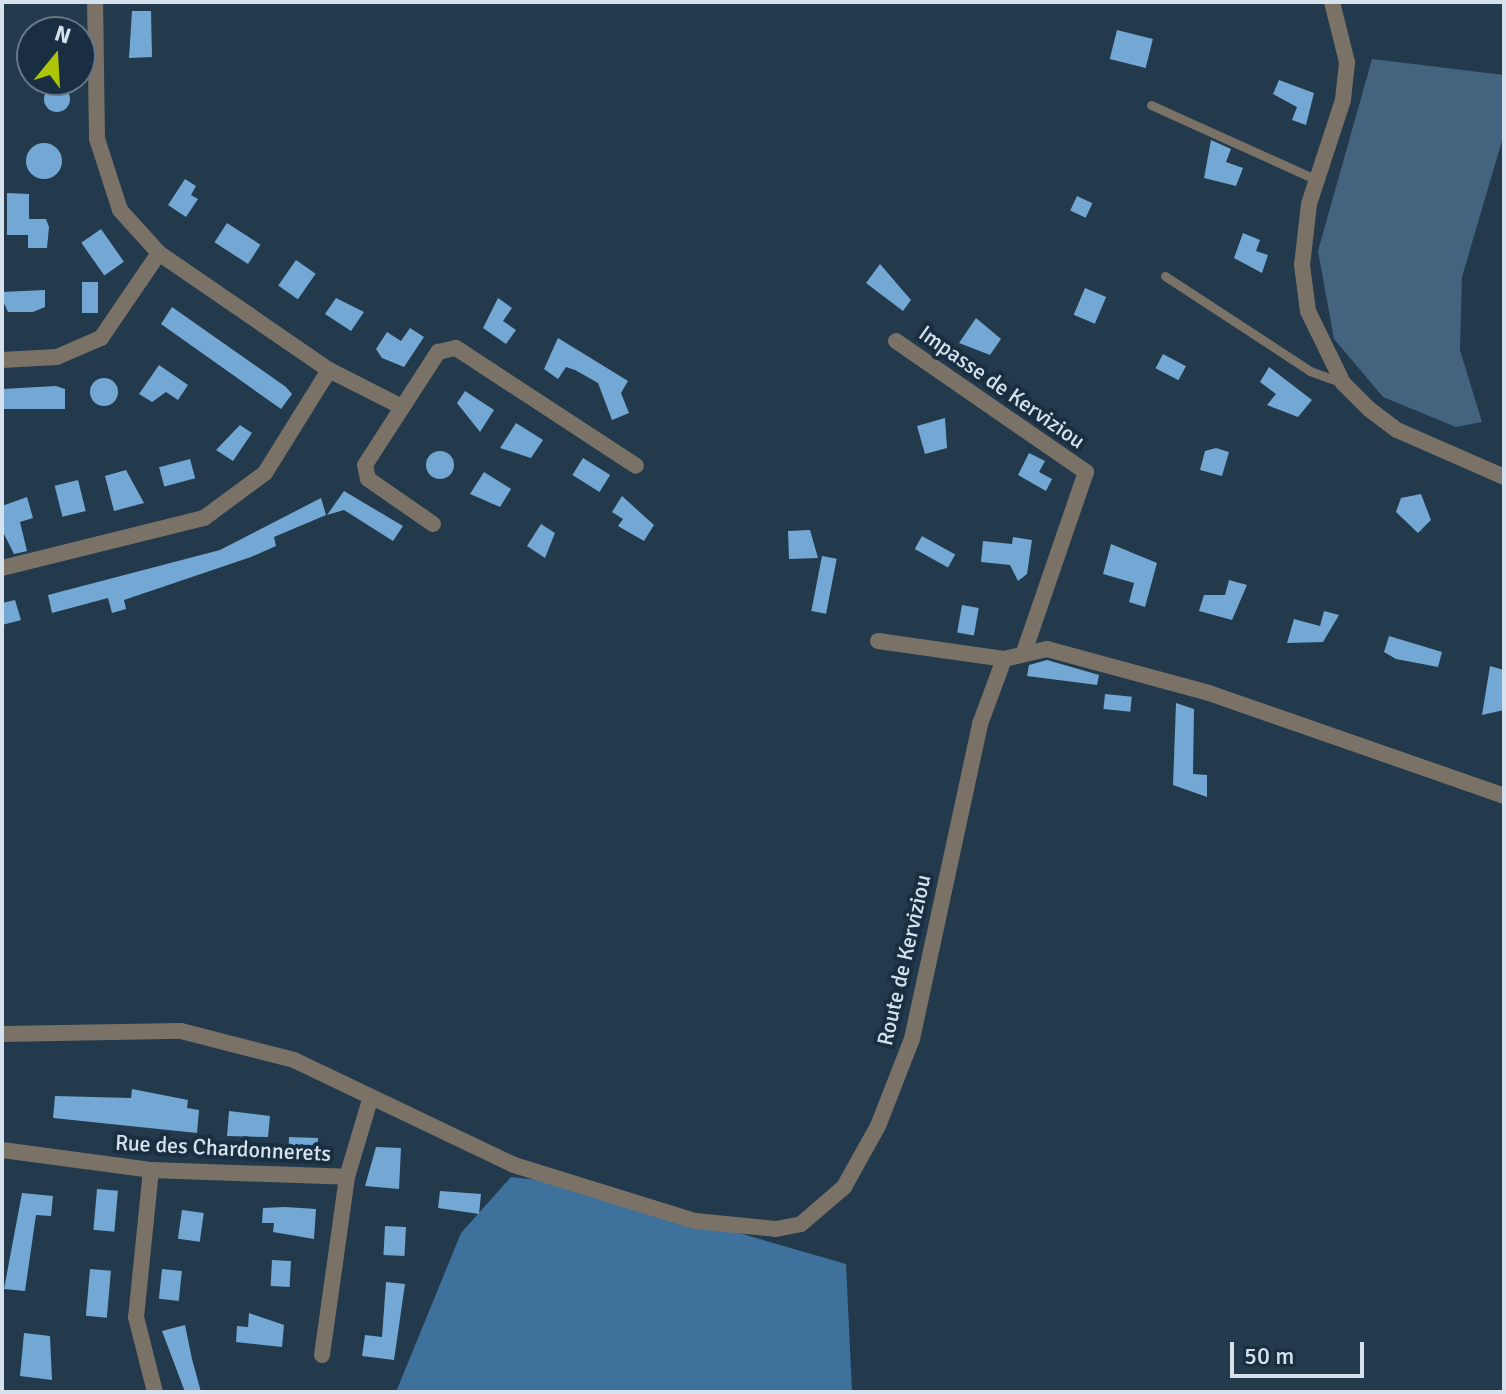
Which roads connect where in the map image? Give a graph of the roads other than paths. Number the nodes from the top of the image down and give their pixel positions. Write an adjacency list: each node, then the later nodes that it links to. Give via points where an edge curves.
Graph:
1 (95, 2): 5 (street, via 104,176 120,210)
2 (1332, 2): 4 (street, via 1347,62)
3 (1151, 105): 4 (lane)
4 (1317, 180): 10 (street, via 1304,282 1308,311)
5 (159, 253): 8 (street, via 101,338 57,357); 9 (street)
6 (1165, 276): 10 (lane, via 1310,371)
7 (896, 341): 17 (street, Impasse de Kerviziou, via 1086,472)
8 (2, 360)
9 (329, 370): 11 (street); 15 (street, via 265,473 204,518)
10 (1343, 383): 13 (street, via 1397,430)
11 (400, 406): 12 (street, via 438,352 456,348); 14 (street, via 365,465 368,479)
12 (636, 466)
13 (1504, 477)
14 (433, 524)
15 (2, 568)
16 (878, 641): 18 (street)
17 (1025, 649): 18 (street); 19 (street, via 1321,727)
18 (1004, 659): 21 (street, Route de Kerviziou, via 980,724 912,1039 878,1126 844,1187 801,1224 695,1221 514,1165)
19 (1504, 796)
20 (2, 1034): 21 (street, Route de Kerviziou, via 181,1031 294,1060)
21 (370, 1100): 24 (street)
22 (2, 1150): 23 (street, Rue des Chardonnerets)
23 (151, 1170): 24 (street, Rue des Chardonnerets); 26 (street, via 136,1317)
24 (347, 1177): 25 (street)
25 (322, 1355)
26 (155, 1392)

